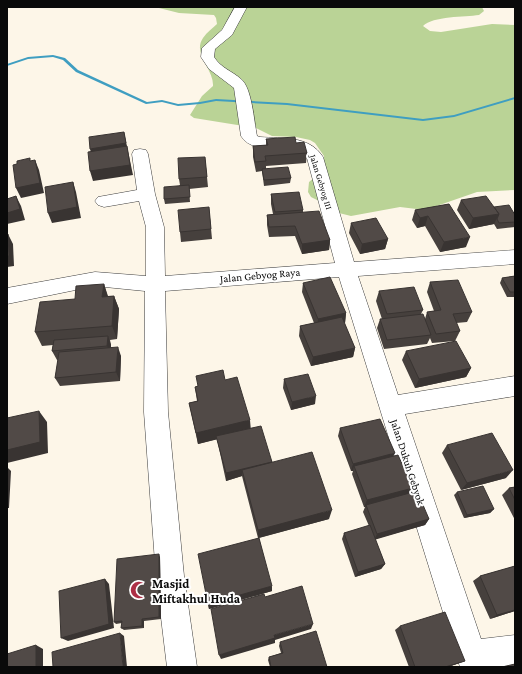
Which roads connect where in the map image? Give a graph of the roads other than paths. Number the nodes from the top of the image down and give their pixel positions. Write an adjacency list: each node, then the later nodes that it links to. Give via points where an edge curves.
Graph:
1 (241, 7): 6 (street, Jalan Gebyog III, via 227,33 207,50 208,58 238,83 251,139 257,142 302,145 311,150)
2 (140, 154): 3 (street)
3 (146, 194): 4 (street); 7 (street, via 154,227)
4 (104, 201)
5 (515, 257): 6 (street, Jalan Gebyog Raya)
6 (346, 268): 7 (street, Jalan Gebyog Raya); 10 (street, Jalan Dukuh Gebyok)
7 (154, 284): 8 (street, Jalan Gebyog Raya, via 95,279); 13 (street, via 156,412 170,576)
8 (7, 296)
9 (515, 386): 10 (street)
10 (390, 406): 12 (street, Jalan Dukuh Gebyok)
11 (515, 650): 12 (street, Jalan Dukuh Gebyok)
12 (473, 661)
13 (182, 667)

